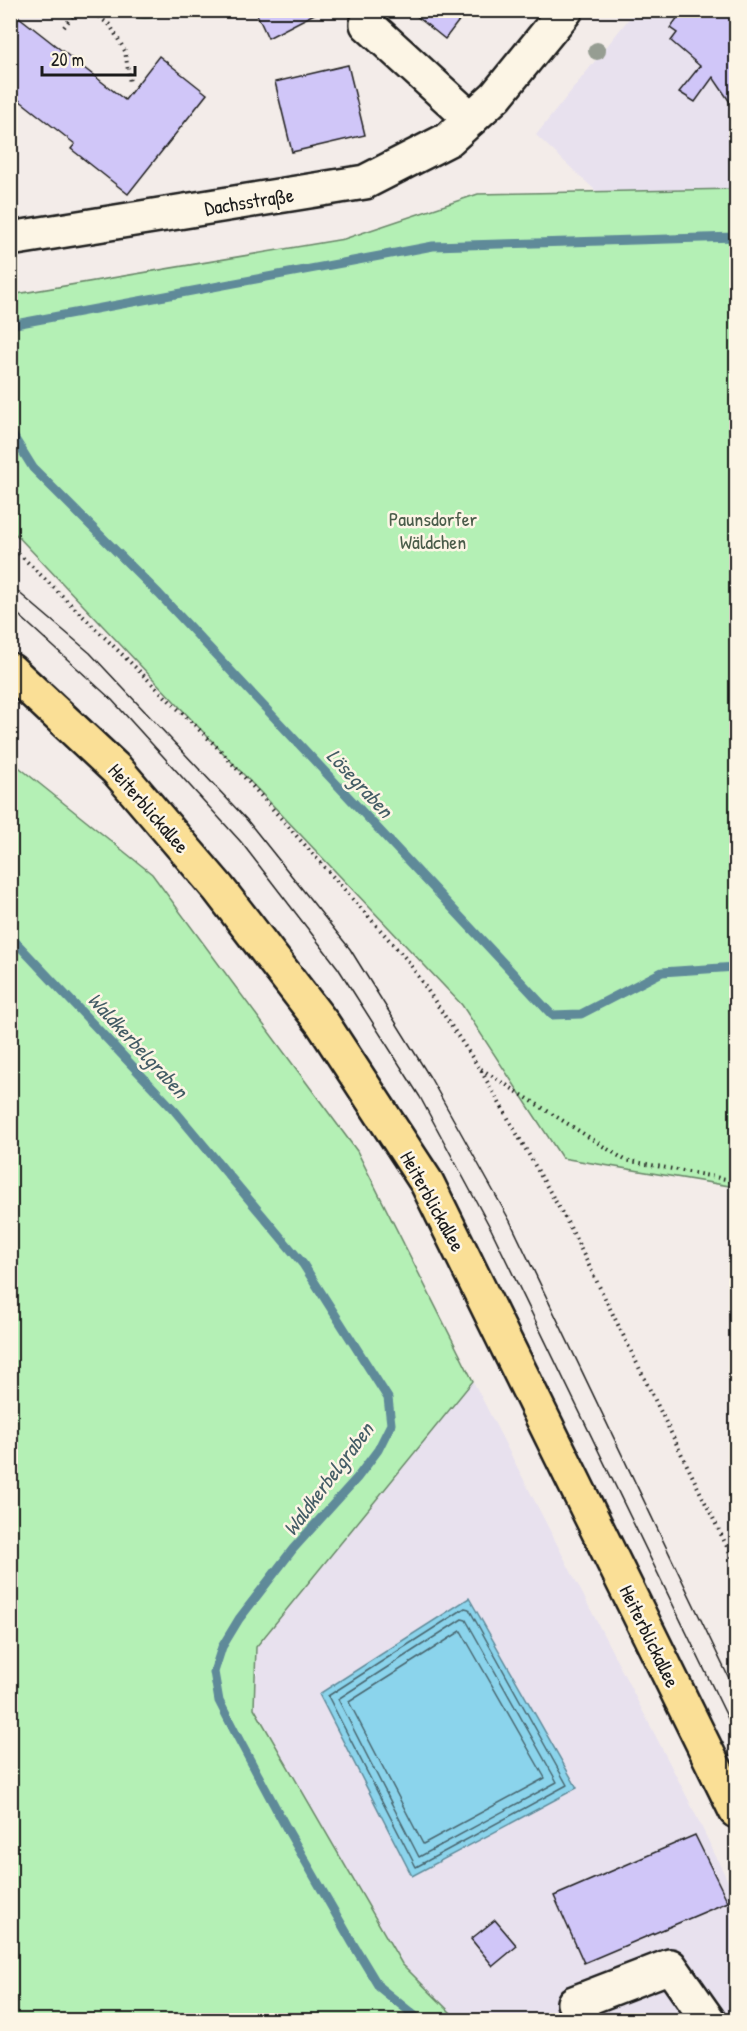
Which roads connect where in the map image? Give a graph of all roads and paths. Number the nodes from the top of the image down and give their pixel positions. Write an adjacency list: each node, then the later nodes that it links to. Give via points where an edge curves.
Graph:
1 (77, 10): 5 (path)
2 (89, 10): 6 (path, via 110,25 120,42)
3 (566, 10): 7 (street, Dachsstraße, via 496,96)
4 (367, 24): 7 (street)
5 (64, 27)
6 (130, 82)
7 (471, 119): 8 (street, Dachsstraße, via 449,138 365,182)
8 (10, 239)
9 (10, 545): 11 (path, via 221,751 408,961)
10 (10, 670): 14 (main road, Heiterblickallee, via 117,770 218,888 323,1024 427,1183)
11 (480, 1069): 12 (path, via 625,1160); 13 (path, via 570,1227)
12 (736, 1181)
13 (736, 1565)
14 (736, 1811)
15 (585, 2020): 16 (street, via 574,2003 670,1966)
16 (708, 2020)

